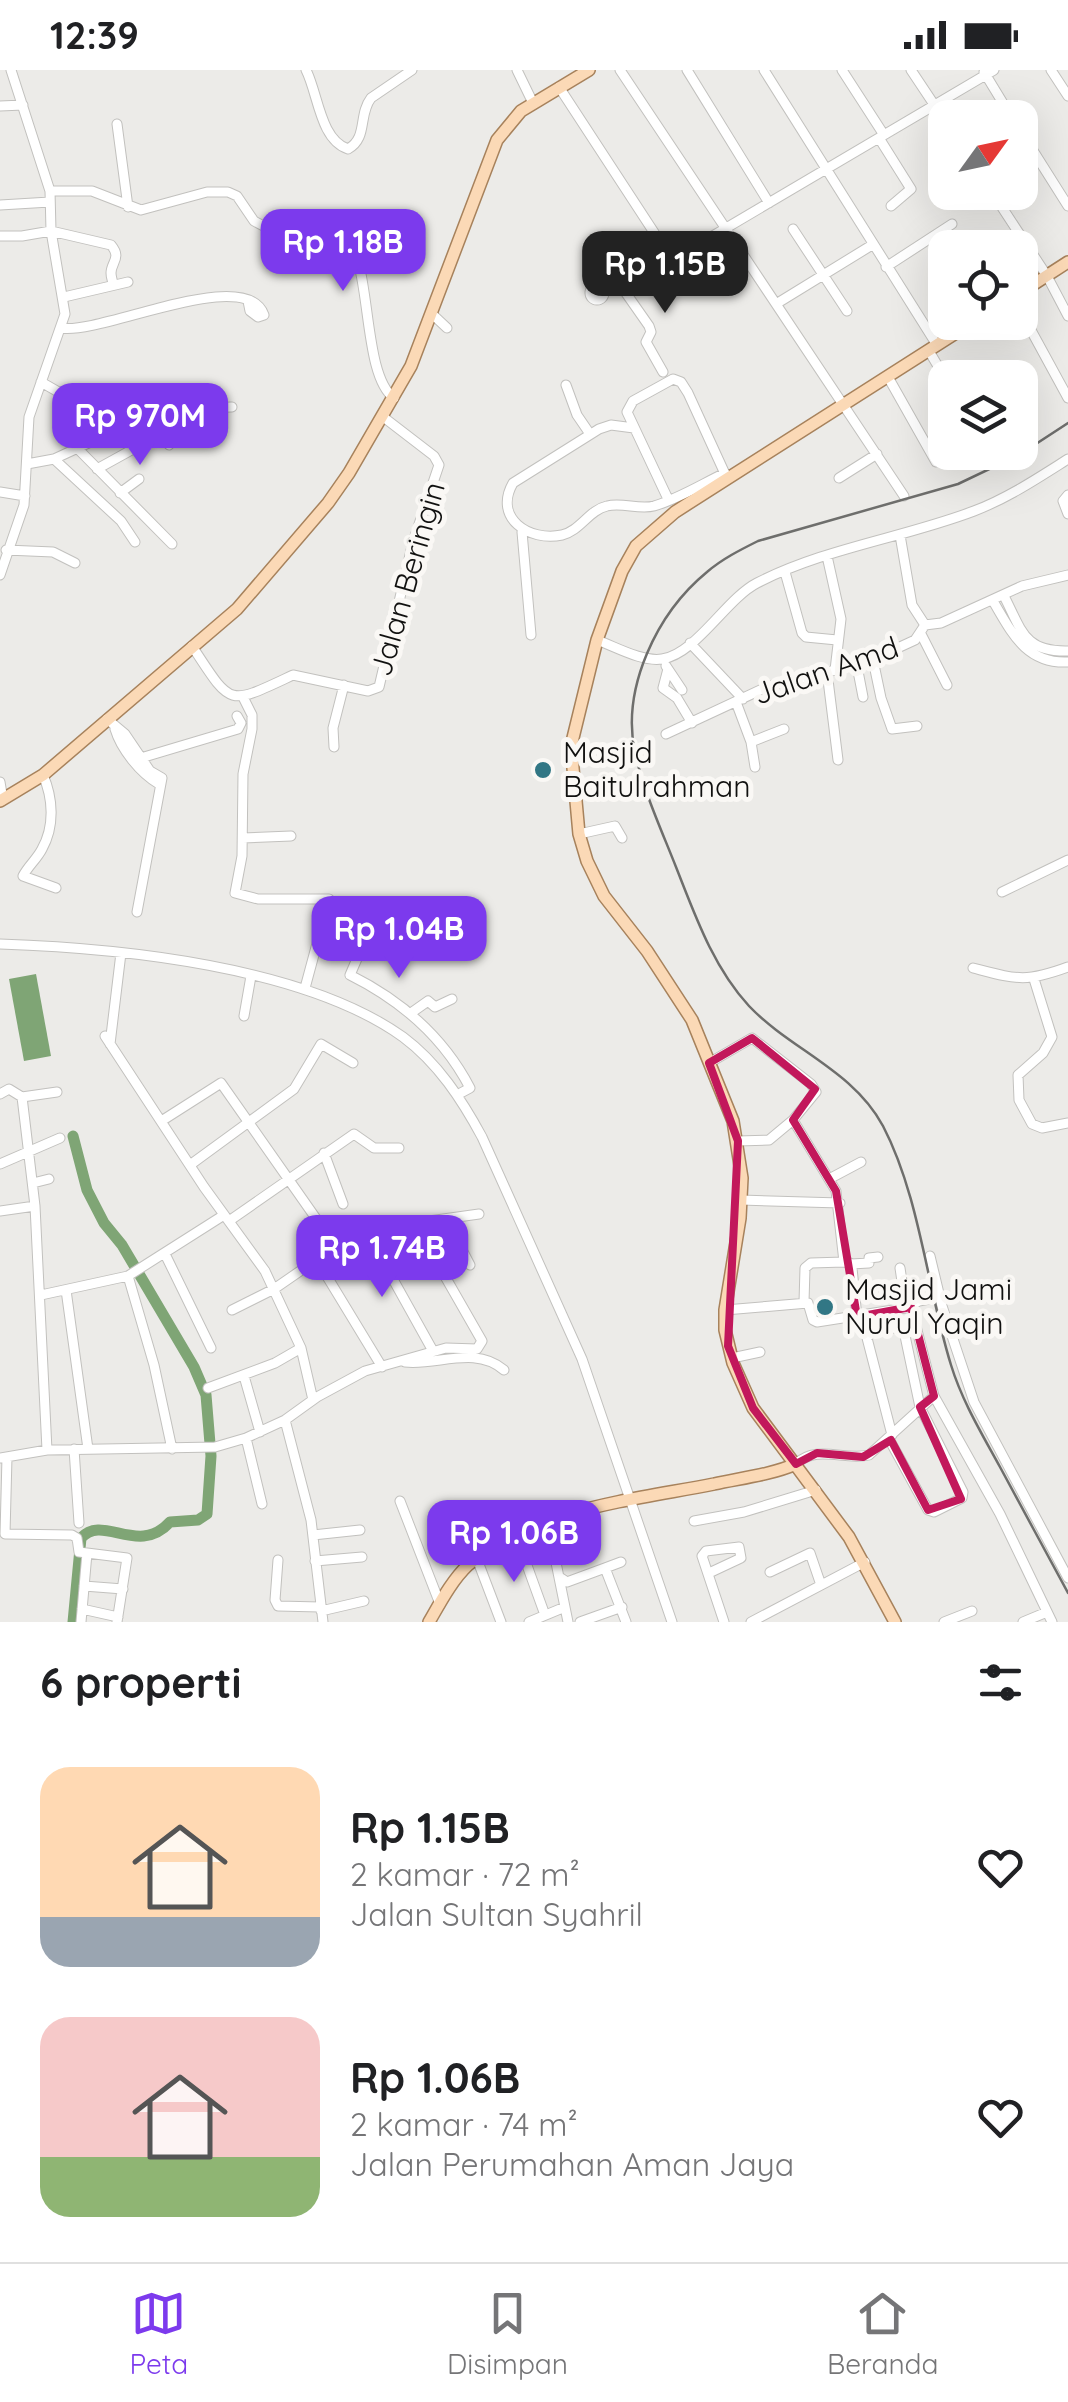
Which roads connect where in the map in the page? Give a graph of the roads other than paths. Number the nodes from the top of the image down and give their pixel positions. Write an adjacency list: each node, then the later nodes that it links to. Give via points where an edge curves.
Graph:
1 (11, 70): 21 (street)
2 (306, 70): 14 (street, via 327,129 348,149 360,138 366,104)
3 (392, 70): 14 (street)
4 (412, 70): 14 (street)
5 (518, 70): 20 (street)
6 (589, 70): 15 (main road)
7 (620, 70): 36 (street)
8 (687, 70): 29 (street)
9 (764, 70): 27 (street)
10 (842, 70): 25 (street)
11 (912, 70): 17 (street)
12 (1051, 70): 16 (street)
13 (987, 72): 18 (street); 19 (street)
14 (400, 80)
15 (559, 87): 20 (main road); 41 (street)
16 (1068, 96)
17 (931, 100)
18 (942, 100)
19 (1002, 100)
20 (532, 103): 55 (main road, via 496,140)
21 (22, 105): 22 (street); 28 (street)
22 (0, 106)
23 (928, 109): 25 (street)
24 (116, 124): 33 (street)
25 (881, 136): 27 (street); 31 (street, via 911,189)
26 (1038, 158): 32 (street)
27 (824, 170): 29 (street); 40 (street)
28 (50, 197): 30 (street); 33 (street, via 92,190); 38 (street)
29 (768, 203): 36 (street)
30 (0, 204)
31 (891, 206)
32 (1068, 206)
33 (128, 208): 68 (street, via 228,192 271,230 352,244 369,332)
34 (1004, 210): 45 (street)
35 (952, 224): 43 (street)
36 (724, 228): 41 (street); 53 (street)
37 (792, 229): 44 (street)
38 (50, 231): 39 (street); 48 (street, via 111,245 117,262); 51 (street)
39 (0, 236)
40 (872, 245): 43 (street); 44 (street)
41 (672, 260): 49 (street)
42 (1068, 262): 45 (main road)
43 (886, 267): 61 (street)
44 (824, 276): 53 (street); 54 (street)
45 (1047, 276): 47 (main road); 56 (street)
46 (128, 282): 48 (street)
47 (1038, 282)
48 (112, 286): 51 (street)
49 (620, 286): 50 (street); 63 (street, via 649,326 646,342)
50 (603, 290)
51 (64, 297): 57 (street)
52 (248, 301): 57 (street, via 218,294)
53 (776, 304): 70 (street)
54 (847, 311)
55 (431, 313): 58 (street); 68 (main road)
56 (1068, 316)
57 (60, 328): 65 (street)
58 (447, 328)
59 (945, 340): 61 (main road)
60 (1036, 340): 69 (street)
61 (933, 348): 62 (street); 64 (main road)
62 (938, 360)
63 (663, 372)
64 (888, 377): 70 (main road); 78 (street)
65 (40, 385): 67 (street, via 96,414); 83 (street, via 29,417)
66 (566, 385): 76 (street)
67 (167, 391)
68 (394, 398): 73 (main road)
69 (1068, 398)
70 (844, 404): 80 (street); 85 (main road)
71 (232, 407): 72 (street)
72 (156, 411): 75 (street); 79 (street)
73 (382, 416): 112 (main road, via 338,490 280,561 249,598); 120 (street, Jalan Beringin, via 440,465 412,542 381,682 374,690)
74 (634, 428): 76 (street, via 611,425); 85 (street, via 628,405 677,380); 93 (street)
75 (164, 432): 77 (street); 84 (street)
76 (590, 434): 95 (street, via 512,484 509,510)
77 (169, 445)
78 (928, 448)
79 (78, 449): 81 (street); 84 (street)
80 (877, 454): 86 (street); 92 (street)
81 (54, 460): 83 (street); 97 (street, via 122,521)
82 (1068, 460): 96 (street, via 1002,498)
83 (28, 464): 91 (street)
84 (97, 470): 89 (street)
85 (726, 476): 93 (street); 109 (main road, via 636,546)
86 (839, 478)
87 (139, 479): 89 (street)
88 (0, 492): 91 (street)
89 (120, 492): 98 (street)
90 (1068, 495): 94 (street)
91 (25, 496): 99 (street)
92 (904, 496)
93 (668, 498): 95 (street, via 654,506 603,507 562,535)
94 (1068, 514)
95 (522, 532): 108 (street)
96 (900, 534): 100 (street); 107 (street, via 912,606)
97 (135, 542)
98 (172, 544)
99 (6, 550): 101 (street, via 53,552); 103 (street)
100 (827, 556): 102 (street); 110 (street, via 842,619)
101 (74, 563)
102 (785, 572): 110 (street, via 802,633); 111 (street, via 743,592)
103 (0, 575)
104 (1068, 576): 105 (street, Jalan Amd)
105 (1004, 596): 106 (street, Jalan Amd); 113 (street)
106 (992, 602): 107 (street, Jalan Amd); 113 (street)
107 (923, 630): 115 (street, Jalan Amd); 121 (street)
108 (531, 635)
109 (597, 640): 117 (street); 140 (main road, via 572,746)
110 (837, 640): 119 (street)
111 (690, 643): 117 (street); 125 (street)
112 (192, 646): 124 (street, via 223,692); 128 (main road)
113 (1027, 646): 114 (street); 116 (street, via 1045,661)
114 (1068, 651)
115 (873, 660): 118 (street, Jalan Amd); 129 (street, via 892,728)
116 (1068, 662)
117 (665, 664): 122 (street); 127 (street, via 663,688)
118 (857, 666): 119 (street, Jalan Amd); 123 (street)
119 (831, 671): 125 (street, Jalan Amd, via 769,686); 135 (street)
120 (344, 685): 124 (street, Jalan Beringin, via 293,675); 133 (street)
121 (947, 685)
122 (682, 690)
123 (863, 697)
124 (243, 698): 142 (street, via 252,724 242,786)
125 (740, 701): 127 (street, Jalan Amd); 132 (street)
126 (238, 716): 134 (street, via 238,728)
127 (692, 723): 131 (street, Jalan Amd)
128 (111, 724): 134 (street, via 125,734); 137 (main road)
129 (917, 726)
130 (784, 729): 132 (street)
131 (666, 734)
132 (751, 742): 136 (street)
133 (334, 746)
134 (138, 760): 147 (street, via 162,778)
135 (838, 760)
136 (755, 768)
137 (43, 775): 139 (main road); 145 (street, via 50,821 42,852 23,876)
138 (0, 782): 139 (street)
139 (1, 800)
140 (579, 834): 143 (street, via 615,826); 162 (main road, via 594,878 683,1004)
141 (291, 836): 142 (street)
142 (243, 838): 155 (street, via 235,895 330,898)
143 (622, 838)
144 (1068, 860): 146 (street)
145 (56, 888)
146 (1002, 892)
147 (137, 912)
148 (370, 918): 157 (street, via 350,974)
149 (0, 944): 150 (street)
150 (122, 953): 153 (street); 167 (street, via 107,1040)
151 (1068, 967): 154 (street)
152 (973, 968): 154 (street)
153 (251, 976): 155 (street); 158 (street)
154 (1034, 979): 169 (street, via 1052,1037 1018,1076 1017,1095 1032,1124)
155 (305, 988): 160 (street, via 381,1024)
156 (452, 999): 157 (street)
157 (410, 1012): 159 (street)
158 (244, 1016)
159 (441, 1043): 160 (street); 165 (street, via 470,1088)
160 (426, 1056): 165 (street)
161 (353, 1063): 170 (street, via 321,1044 294,1089)
162 (710, 1063): 168 (street, via 752,1038 815,1089); 172 (main road)
163 (57, 1092): 166 (street)
164 (0, 1094): 166 (street, via 13,1090)
165 (457, 1095): 235 (street, via 582,1358)
166 (22, 1098): 175 (street)
167 (162, 1120): 170 (street, via 219,1083); 178 (street)
168 (793, 1120): 172 (street, via 770,1140); 181 (street)
169 (1068, 1123)
170 (249, 1124): 178 (street); 179 (street)
171 (60, 1138): 175 (street)
172 (738, 1141): 183 (main road)
173 (399, 1148): 174 (street, via 374,1148 354,1134)
174 (324, 1153): 179 (street); 184 (street)
175 (27, 1154): 177 (street); 182 (street)
176 (861, 1162): 181 (street)
177 (0, 1164)
178 (190, 1165): 189 (street)
179 (287, 1178): 189 (street); 193 (street)
180 (49, 1179): 182 (street)
181 (829, 1179): 185 (street)
182 (33, 1182): 186 (street)
183 (741, 1200): 185 (street); 209 (main road)
184 (343, 1204)
185 (840, 1204): 198 (street)
186 (35, 1206): 187 (street); 204 (street)
187 (0, 1212)
188 (479, 1214): 190 (street)
189 (226, 1218): 194 (street); 202 (street)
190 (446, 1220): 191 (street); 199 (street)
191 (415, 1224): 192 (street); 213 (street, via 482,1344)
192 (364, 1230): 193 (street); 213 (street)
193 (336, 1247): 197 (street)
194 (165, 1254): 201 (street); 211 (street)
195 (878, 1256): 198 (street)
196 (930, 1256): 205 (street)
197 (317, 1260): 202 (street); 217 (street)
198 (847, 1263): 206 (street, via 806,1268); 210 (street)
199 (470, 1265)
200 (900, 1268): 207 (street)
201 (132, 1274): 203 (street); 230 (street)
202 (274, 1288): 208 (street); 212 (street)
203 (66, 1290): 204 (street); 229 (street)
204 (41, 1294): 231 (street)
205 (940, 1297): 207 (street); 255 (street, via 974,1402)
206 (804, 1302): 209 (street); 210 (street, via 814,1322)
207 (908, 1307): 210 (street); 221 (street)
208 (232, 1310)
209 (726, 1310): 215 (main road)
210 (857, 1317)
211 (211, 1348)
212 (301, 1348): 219 (street); 222 (street)
213 (433, 1351): 216 (street)
214 (760, 1352): 215 (street)
215 (732, 1358): 233 (main road, via 754,1408)
216 (403, 1362): 217 (street); 218 (street, via 459,1356)
217 (382, 1367): 222 (street)
218 (504, 1370)
219 (244, 1376): 220 (street); 225 (street)
220 (208, 1388)
221 (934, 1396): 223 (street); 267 (street)
222 (313, 1400): 224 (street)
223 (920, 1407): 226 (street); 226 (street, via 904,1332 898,1327 871,1333 867,1340); 226 (street, via 961,1499 928,1510)
224 (285, 1420): 225 (street); 242 (street)
225 (260, 1432): 227 (street)
226 (890, 1437): 233 (street, via 863,1458 817,1453)
227 (246, 1438): 230 (street); 237 (street)
228 (74, 1449): 229 (street); 231 (street); 239 (street)
229 (88, 1449): 230 (street)
230 (172, 1449)
231 (48, 1450): 232 (street)
232 (3, 1458): 244 (street, via 6,1534 72,1534)
233 (796, 1464): 234 (main road); 235 (main road)
234 (816, 1490): 238 (street); 250 (main road)
235 (632, 1499): 240 (main road); 276 (street)
236 (400, 1501): 260 (street)
237 (262, 1504)
238 (694, 1520)
239 (79, 1523)
240 (548, 1523): 243 (main road); 254 (street)
241 (360, 1530): 242 (street)
242 (312, 1535): 248 (street)
243 (516, 1535): 246 (main road); 266 (street)
244 (85, 1553): 257 (street); 258 (street, via 127,1558)
245 (362, 1556): 248 (street)
246 (477, 1559): 260 (main road); 271 (street)
247 (278, 1560): 265 (street, via 278,1606)
248 (315, 1562): 265 (street)
249 (621, 1562): 251 (street)
250 (865, 1562): 256 (street); 279 (main road)
251 (605, 1568): 254 (street, via 566,1582); 262 (street)
252 (770, 1572): 256 (street, via 810,1553)
253 (710, 1573): 277 (street)
254 (561, 1578): 261 (street)
255 (1068, 1578)
256 (821, 1585): 278 (street)
257 (84, 1586): 258 (street); 263 (street)
258 (123, 1588): 268 (street)
259 (364, 1601): 265 (street)
260 (440, 1604): 270 (main road)
261 (564, 1607): 266 (street); 273 (street)
262 (622, 1607): 274 (street); 275 (street)
263 (82, 1609): 268 (street); 269 (street)
264 (972, 1611): 280 (street)
265 (322, 1613)
266 (545, 1615): 272 (street)
267 (1050, 1617): 281 (street)
268 (118, 1620)
269 (81, 1622)
270 (429, 1622)
271 (501, 1622)
272 (529, 1622)
273 (568, 1622)
274 (580, 1622)
275 (626, 1622)
276 (672, 1622)
277 (724, 1622)
278 (750, 1622)
279 (895, 1622)
280 (944, 1622)
281 (1023, 1622)

